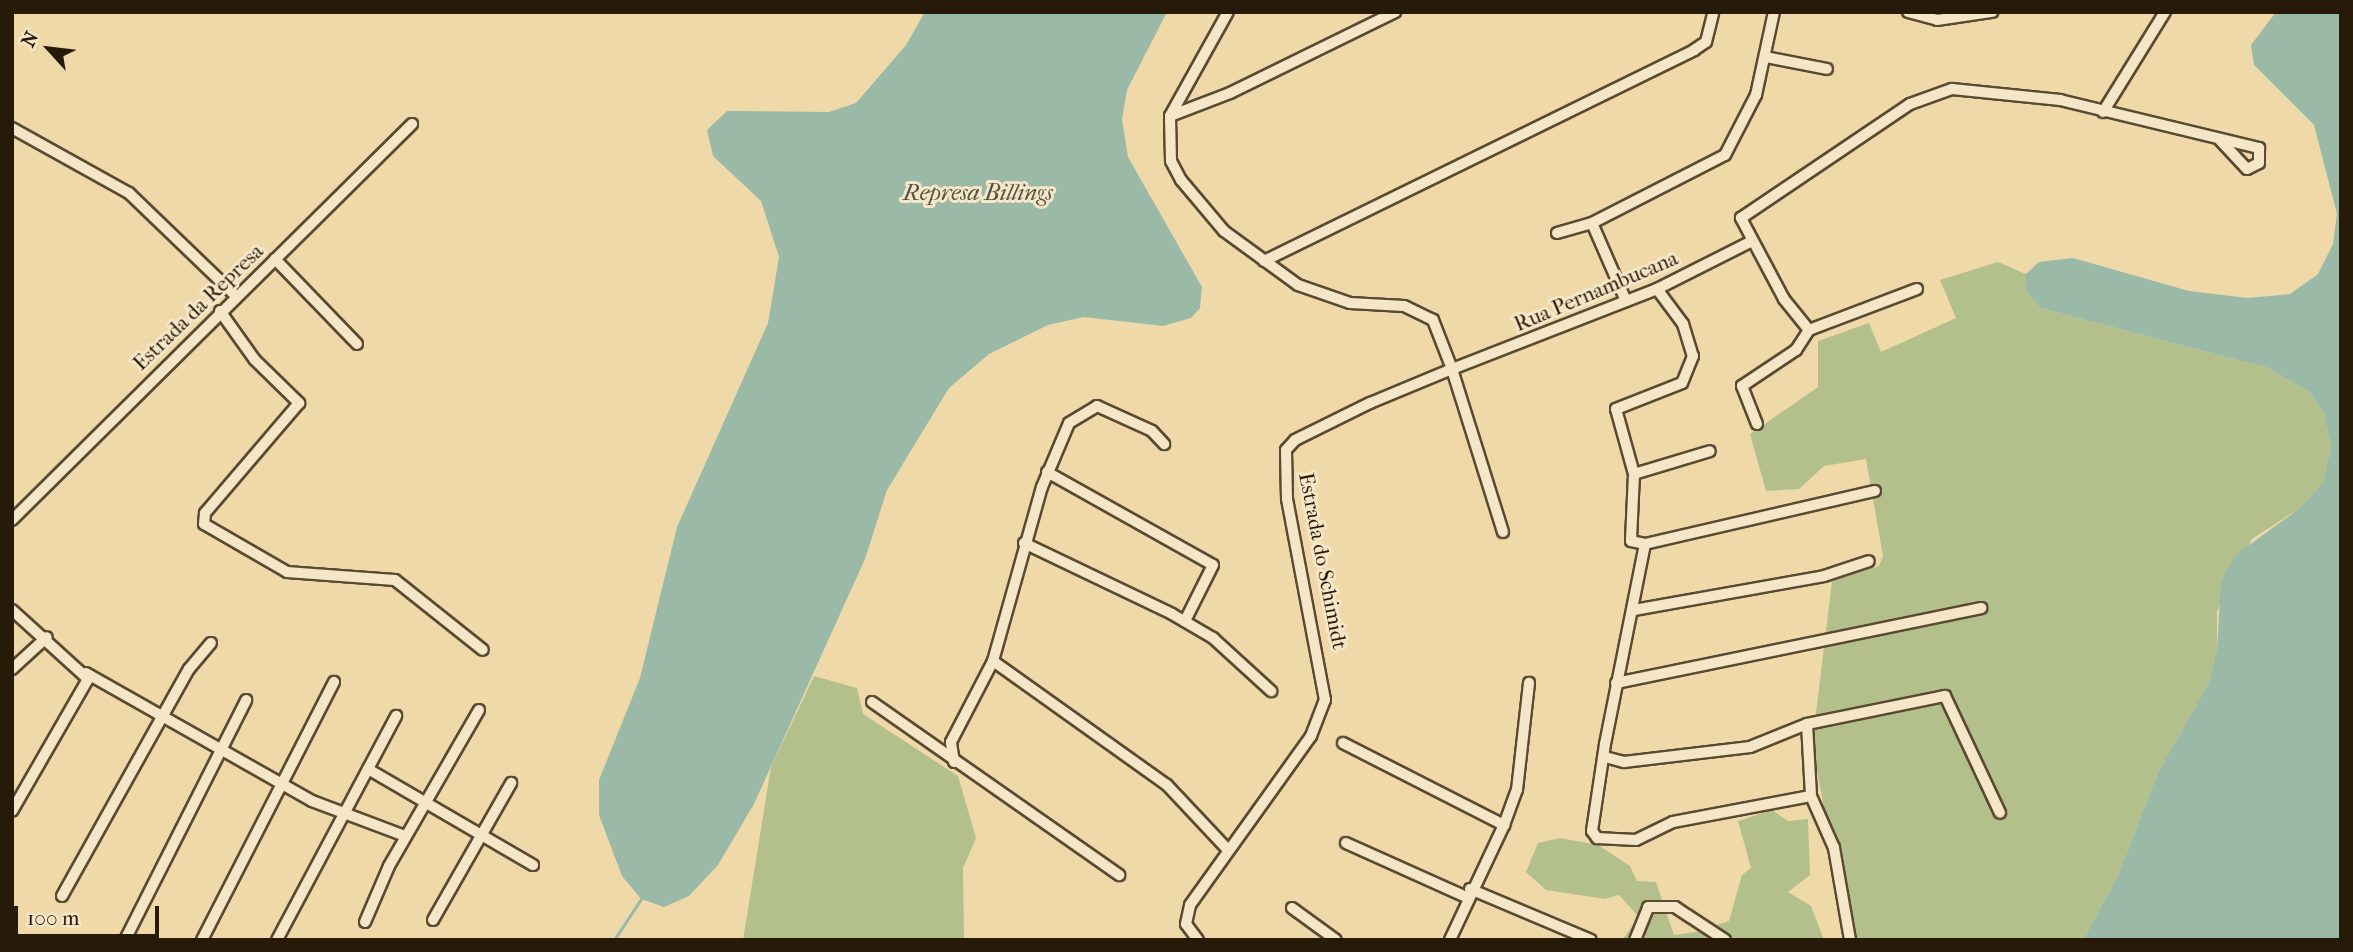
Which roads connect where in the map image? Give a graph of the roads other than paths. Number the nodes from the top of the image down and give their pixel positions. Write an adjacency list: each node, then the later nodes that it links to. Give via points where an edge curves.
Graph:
1 (1228, 12): 11 (street)
2 (1395, 12): 11 (street, via 1230,93)
3 (1774, 12): 8 (street)
4 (1908, 12): 5 (street, via 1937,20)
5 (1992, 12)
6 (2165, 12): 10 (street)
7 (1713, 13): 19 (street, via 1706,42 1694,50)
8 (1766, 57): 9 (street); 15 (street, via 1756,95 1725,155)
9 (1827, 69)
10 (2103, 112): 14 (street); 17 (street, via 1976,89 1933,94 1749,207 1740,224)
11 (1170, 116): 19 (street, via 1171,161 1181,180 1224,232)
12 (411, 124): 18 (street, Estrada da Represa)
13 (12, 128): 22 (street, via 130,193)
14 (2220, 139)
15 (1592, 223): 16 (street); 23 (street)
16 (1557, 233)
17 (1752, 241): 20 (street, Rua Pernambucana); 25 (street)
18 (275, 259): 22 (street, Estrada da Represa); 26 (street)
19 (1264, 261): 27 (street, via 1329,299 1418,309 1442,332)
20 (1657, 289): 23 (street, Rua Pernambucana); 32 (street, via 1683,324 1693,356 1682,383 1616,409)
21 (1917, 289): 25 (street)
22 (236, 296): 24 (street, Estrada da Represa)
23 (1626, 301): 27 (street, Rua Pernambucana)
24 (220, 310): 34 (street, Estrada da Represa); 45 (street, via 255,360 299,403 205,513 204,524 287,572 395,580)
25 (1809, 330): 28 (street, via 1796,350 1742,386)
26 (357, 344)
27 (1452, 369): 35 (street); 75 (street, Estrada do Schimidt, via 1288,446 1287,499 1325,699 1311,736)
28 (1757, 424)
29 (1164, 444): 31 (street, via 1152,431 1097,406 1085,408 1069,423)
30 (1710, 451): 32 (street)
31 (1047, 472): 36 (street); 42 (street, via 1213,565)
32 (1634, 474): 37 (street, via 1632,541)
33 (1875, 491): 37 (street)
34 (12, 520)
35 (1503, 532)
36 (1024, 543): 42 (street); 46 (street, via 1015,597)
37 (1645, 544): 41 (street)
38 (1869, 561): 41 (street, via 1824,576)
39 (1981, 608): 51 (street)
40 (12, 610): 43 (street)
41 (1633, 610): 51 (street)
42 (1185, 621): 52 (street)
43 (47, 638): 47 (street); 48 (street)
44 (211, 643): 57 (street)
45 (483, 650)
46 (993, 661): 62 (street, via 951,742); 75 (street, via 1167,785)
47 (12, 669)
48 (86, 673): 57 (street); 68 (street, via 86,687)
49 (334, 682): 64 (street)
50 (1529, 683): 71 (street, via 1517,790)
51 (1616, 684): 61 (street)
52 (1271, 691)
53 (246, 700): 60 (street)
54 (872, 702): 62 (street)
55 (479, 710): 67 (street)
56 (396, 716): 63 (street)
57 (161, 718): 60 (street); 79 (street)
58 (1807, 724): 61 (street, via 1750,747 1624,762); 66 (street); 69 (street, via 1945,696)
59 (1343, 743): 71 (street)
60 (221, 748): 64 (street); 83 (street)
61 (1605, 757): 66 (street, via 1592,831 1597,838 1636,840 1673,822)
62 (954, 762): 77 (street)
63 (368, 769): 67 (street); 70 (street)
64 (283, 783): 70 (street); 84 (street)
65 (511, 783): 72 (street)
66 (1811, 796): 92 (street, via 1834,848)
67 (425, 803): 72 (street); 73 (street)
68 (12, 811)
69 (2000, 813)
70 (343, 816): 73 (street); 85 (street)
71 (1504, 825): 78 (street)
72 (481, 835): 76 (street); 81 (street)
73 (405, 836): 82 (street)
74 (1346, 843): 78 (street)
75 (1228, 850): 86 (street, Estrada do Schimidt, via 1186,912)
76 (533, 865)
77 (1119, 875)
78 (1468, 893): 88 (street); 89 (street)
79 (62, 895)
80 (1292, 908): 87 (street)
81 (433, 920)
82 (365, 922)
83 (125, 940)
84 (202, 940)
85 (277, 940)
86 (1198, 940)
87 (1336, 940)
88 (1450, 940)
89 (1591, 940)
90 (1635, 940): 91 (street, via 1648,907 1675,907)
91 (1725, 940)
92 (1850, 940)

